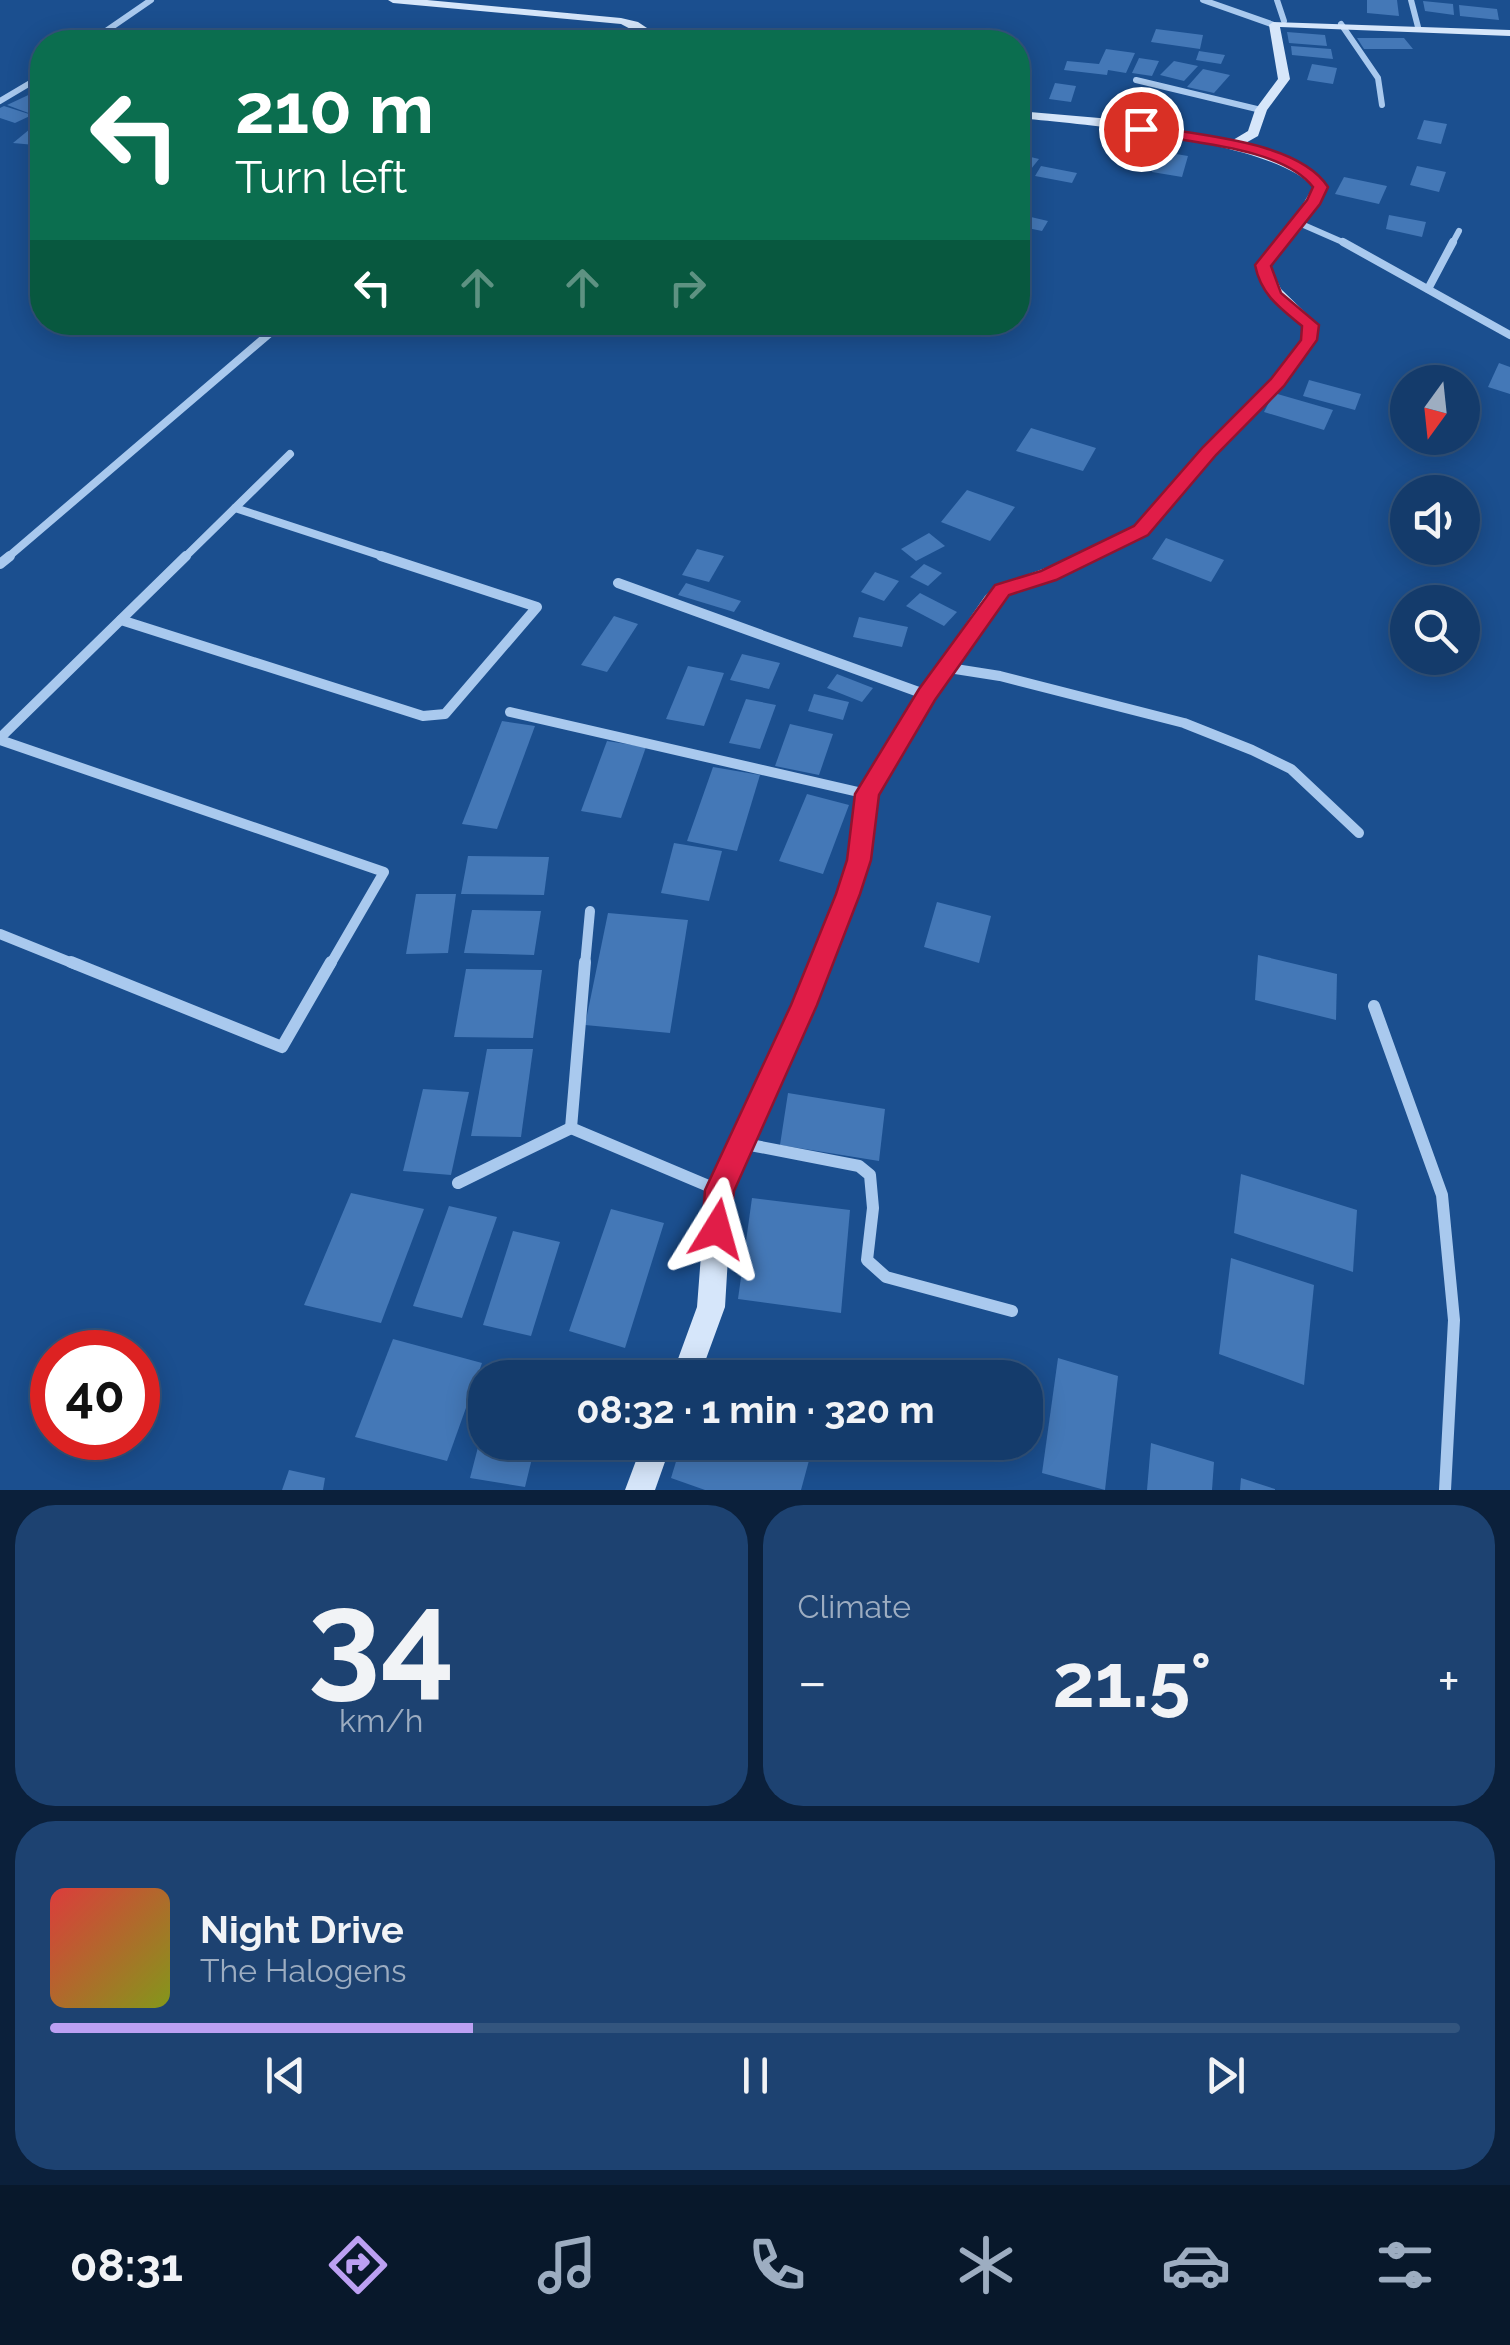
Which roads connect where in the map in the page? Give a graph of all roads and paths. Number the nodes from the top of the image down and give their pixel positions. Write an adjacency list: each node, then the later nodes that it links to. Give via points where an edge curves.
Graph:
1 (151, 0): 10 (street)
2 (393, 0): 8 (street)
3 (1203, 0): 6 (street)
4 (1277, 0): 6 (street)
5 (1411, 0): 9 (street)
6 (1279, 23): 7 (street); 18 (street, via 1284,79)
7 (1341, 24): 9 (street); 17 (street, via 1378,78)
8 (639, 27): 11 (street); 12 (street)
9 (1418, 27): 13 (street)
10 (107, 30)
11 (635, 30)
12 (644, 30)
13 (1510, 33)
14 (1136, 80): 18 (street)
15 (30, 83): 16 (street)
16 (0, 100)
17 (1382, 105)
18 (1261, 110): 20 (street, via 1254,132)
19 (1030, 115): 20 (street, via 1112,122)
20 (1230, 147): 21 (street, via 1294,163 1316,180 1320,187)
21 (1299, 224): 23 (street); 31 (street, via 1263,265 1275,296 1311,325 1298,358 1141,530 1064,569 1002,590)
22 (1459, 231): 23 (street)
23 (1428, 288): 25 (street)
24 (267, 335): 28 (street)
25 (1510, 335)
26 (290, 454): 27 (street)
27 (235, 508): 30 (street); 30 (street, via 537,607 445,714 423,716)
28 (0, 564)
29 (618, 583): 32 (street)
30 (121, 620): 34 (street)
31 (949, 668): 32 (street); 36 (street, via 1184,723 1252,750 1291,769)
32 (927, 694): 35 (street)
33 (510, 712): 35 (street)
34 (0, 739): 38 (street, via 384,872 282,1047)
35 (867, 794): 41 (street, via 848,894)
36 (1359, 834)
37 (590, 912): 40 (street)
38 (0, 934)
39 (1374, 1006): 48 (street, via 1442,1195 1454,1320)
40 (571, 1128): 42 (street); 43 (street)
41 (739, 1143): 43 (street); 44 (street, via 859,1166 870,1175 866,1245 874,1268 886,1277)
42 (458, 1183)
43 (720, 1190): 45 (street, via 711,1307)
44 (1012, 1311)
45 (691, 1360)
46 (651, 1460): 47 (street)
47 (640, 1490)
48 (1445, 1490)

